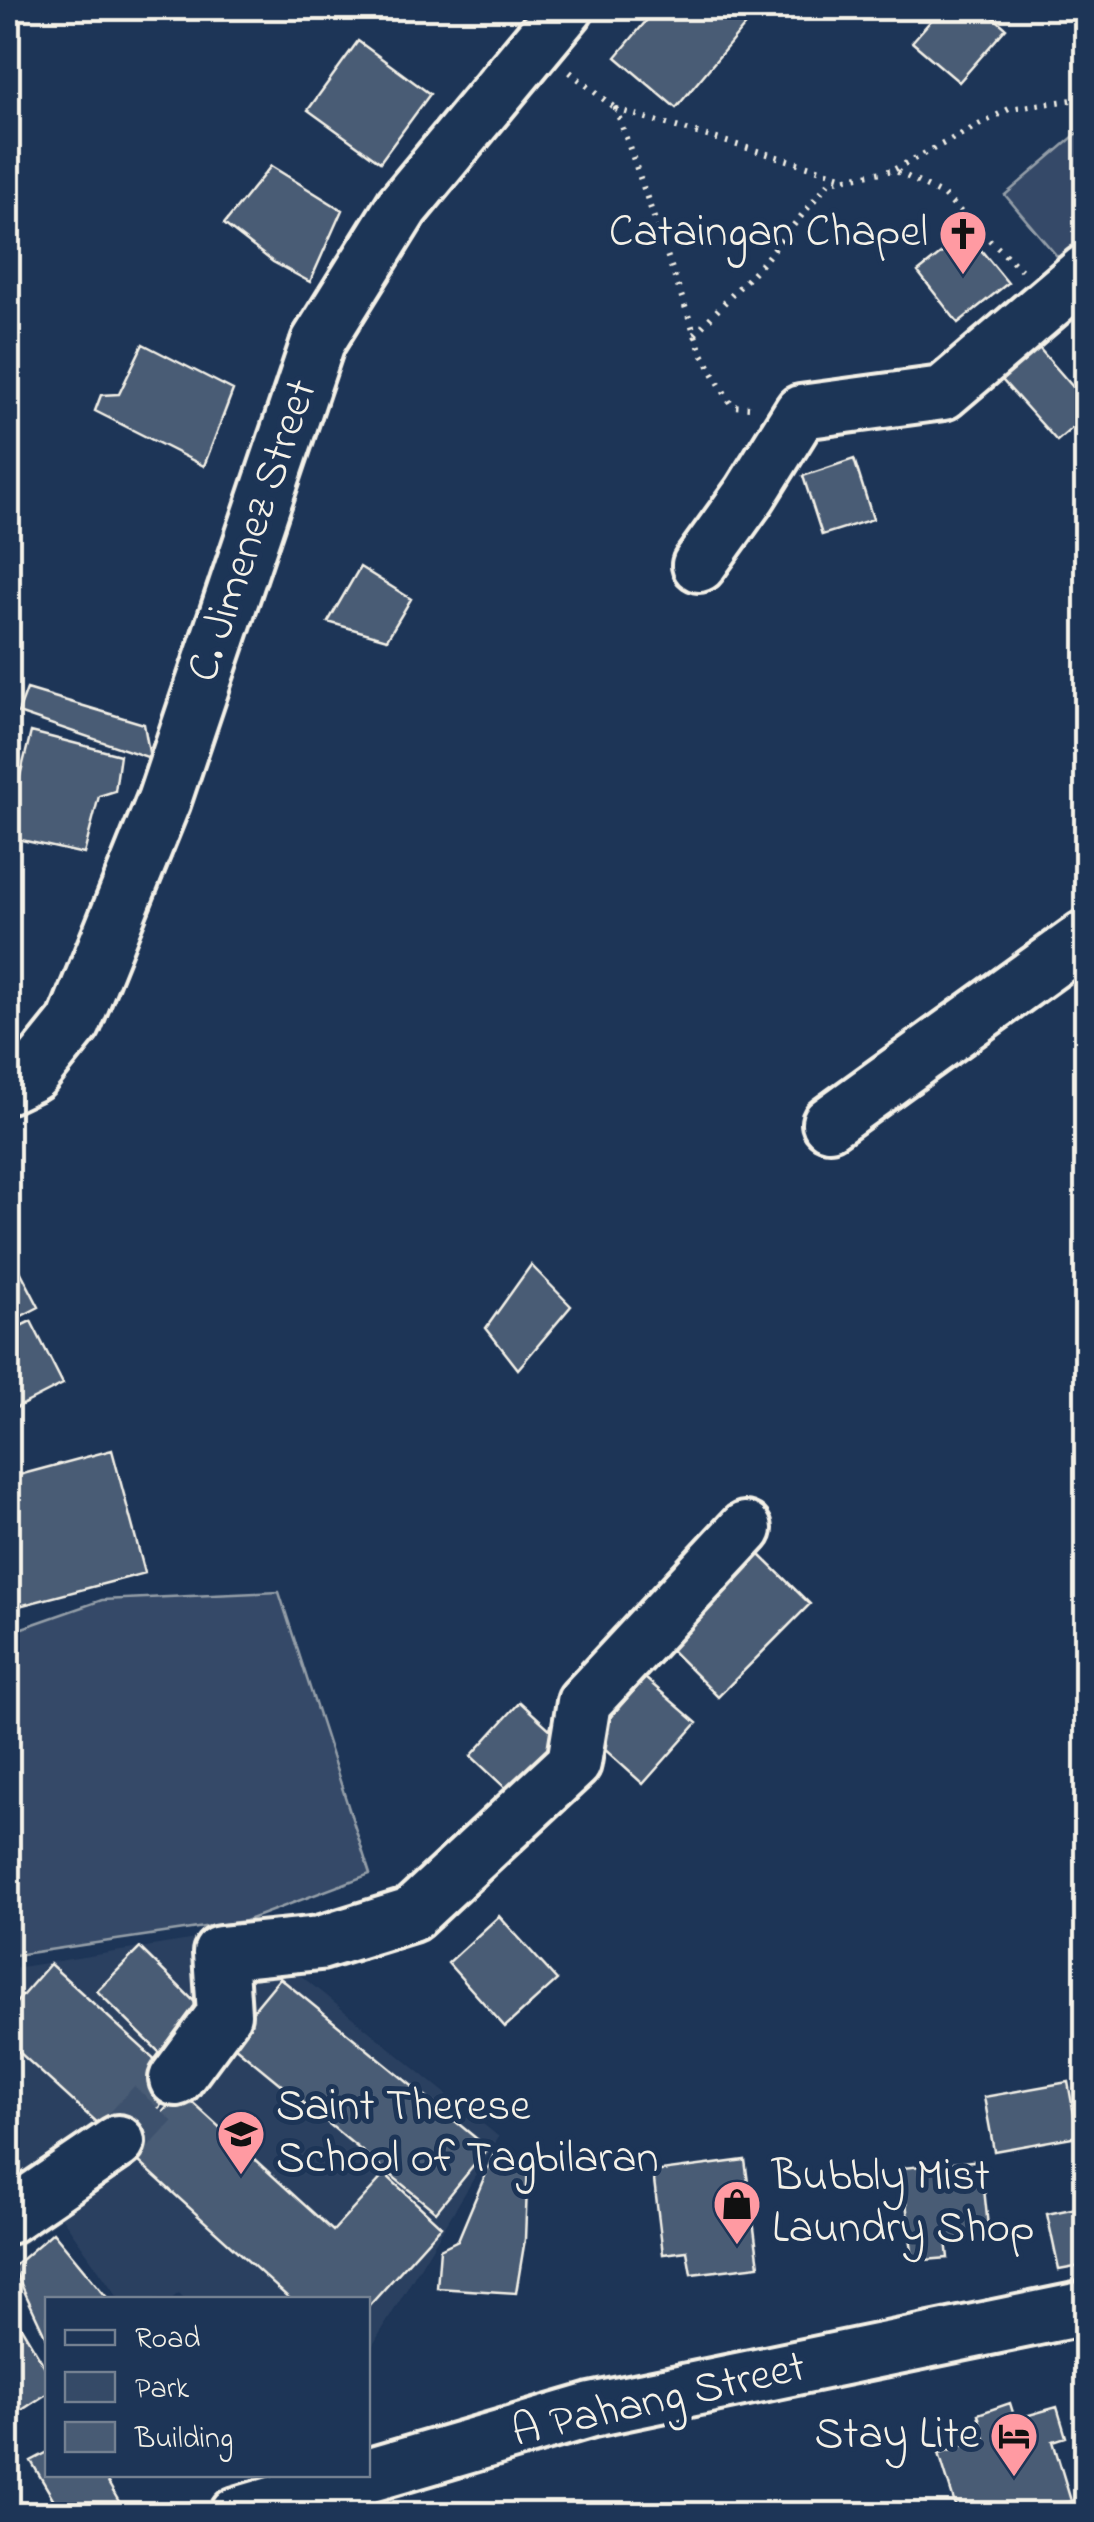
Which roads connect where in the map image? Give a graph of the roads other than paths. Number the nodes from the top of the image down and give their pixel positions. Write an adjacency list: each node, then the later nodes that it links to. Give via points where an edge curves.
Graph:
1 (567, 8): 5 (street, C. Jimenez Street, via 402,207 318,342 164,800 74,1023 33,1074)
2 (1069, 285): 3 (street, via 943,393 801,412)
3 (700, 565)
4 (1086, 936): 6 (street)
5 (8, 1086)
6 (829, 1123)
7 (745, 1529): 8 (street, via 584,1702 574,1763 411,1915 320,1943 220,1953 224,2014)
8 (176, 2078)
9 (118, 2142): 10 (street)
10 (8, 2217)
11 (1086, 2308): 12 (street, A Pahang Street, via 592,2410)
12 (370, 2475)
13 (363, 2477): 14 (street, A Pahang Street)
14 (237, 2514)

